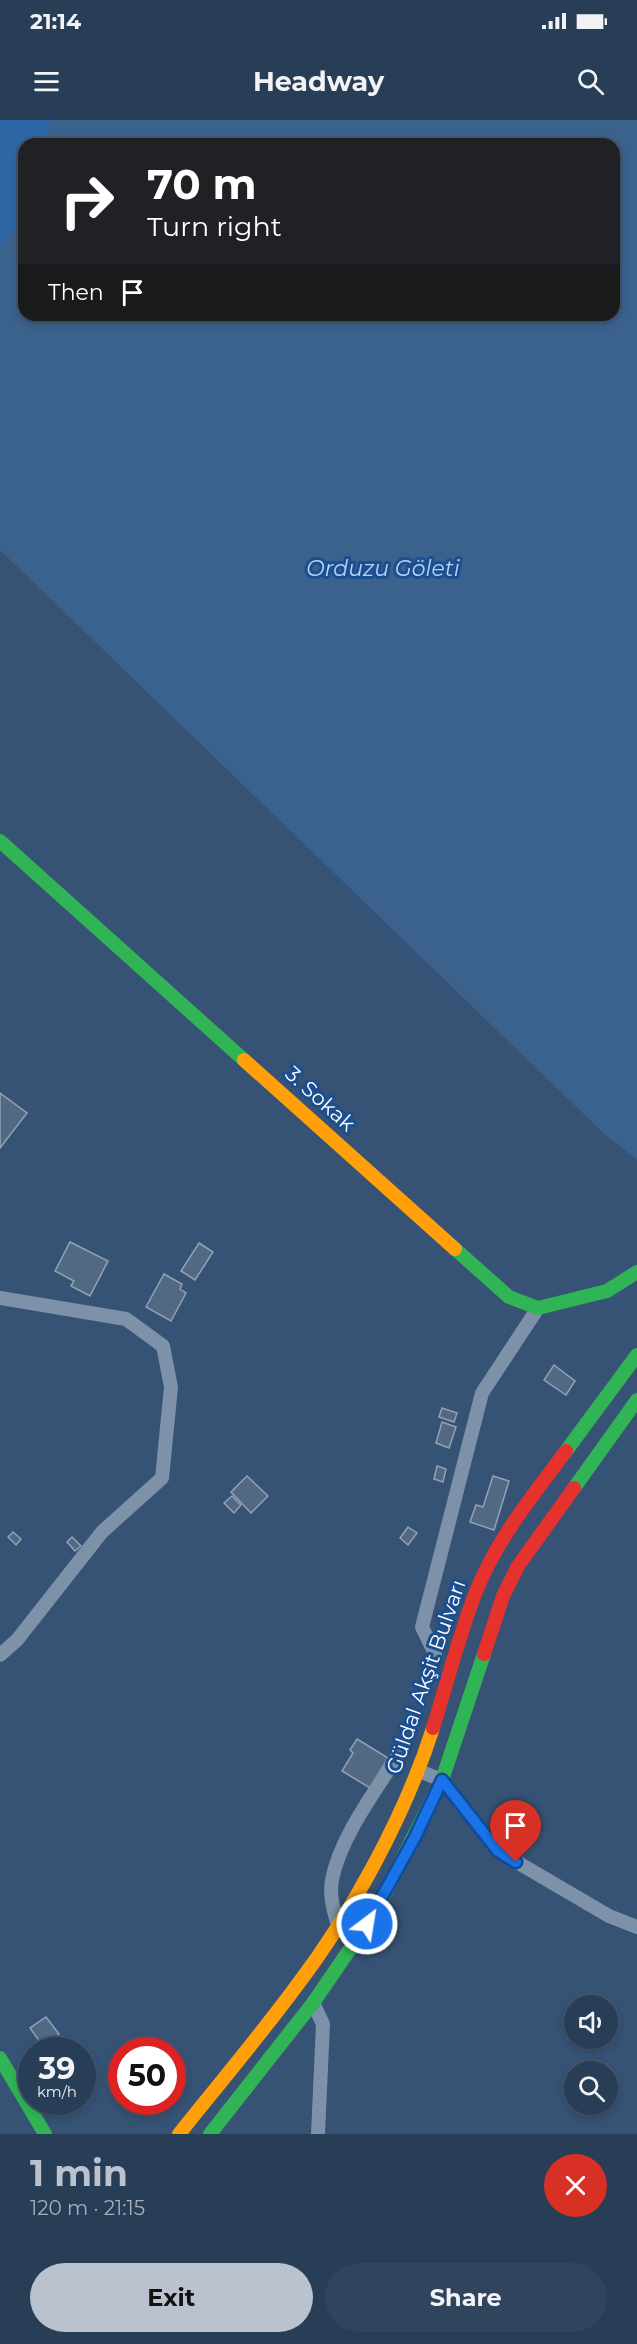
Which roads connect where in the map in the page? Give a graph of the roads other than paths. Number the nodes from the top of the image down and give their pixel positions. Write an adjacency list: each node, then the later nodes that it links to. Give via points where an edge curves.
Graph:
1 (0, 841): 4 (main road, 3. Sokak, via 508,1297)
2 (637, 1272): 4 (main road, via 607,1291)
3 (0, 1298): 8 (street, via 126,1319 163,1346 171,1387 162,1478 102,1532 17,1640)
4 (538, 1308): 7 (street, via 482,1393 422,1627)
5 (637, 1354): 10 (main road, Güldal Akşit Bulvarı, via 496,1551 477,1588)
6 (637, 1400): 11 (main road, via 518,1566 503,1596)
7 (435, 1654)
8 (0, 1655)
9 (397, 1757): 12 (street, via 350,1830 332,1880 331,1902)
10 (419, 1771): 11 (street); 12 (main road, Güldal Akşit Bulvarı)
11 (442, 1780): 13 (street, via 498,1851 609,1916); 14 (main road, via 376,1911)
12 (338, 1926): 17 (main road, Güldal Akşit Bulvarı, via 296,1987)
13 (637, 1927)
14 (313, 2003): 18 (main road); 19 (street, via 323,2024)
15 (0, 2058): 16 (main road)
16 (45, 2134)
17 (179, 2134)
18 (210, 2134)
19 (318, 2134)

